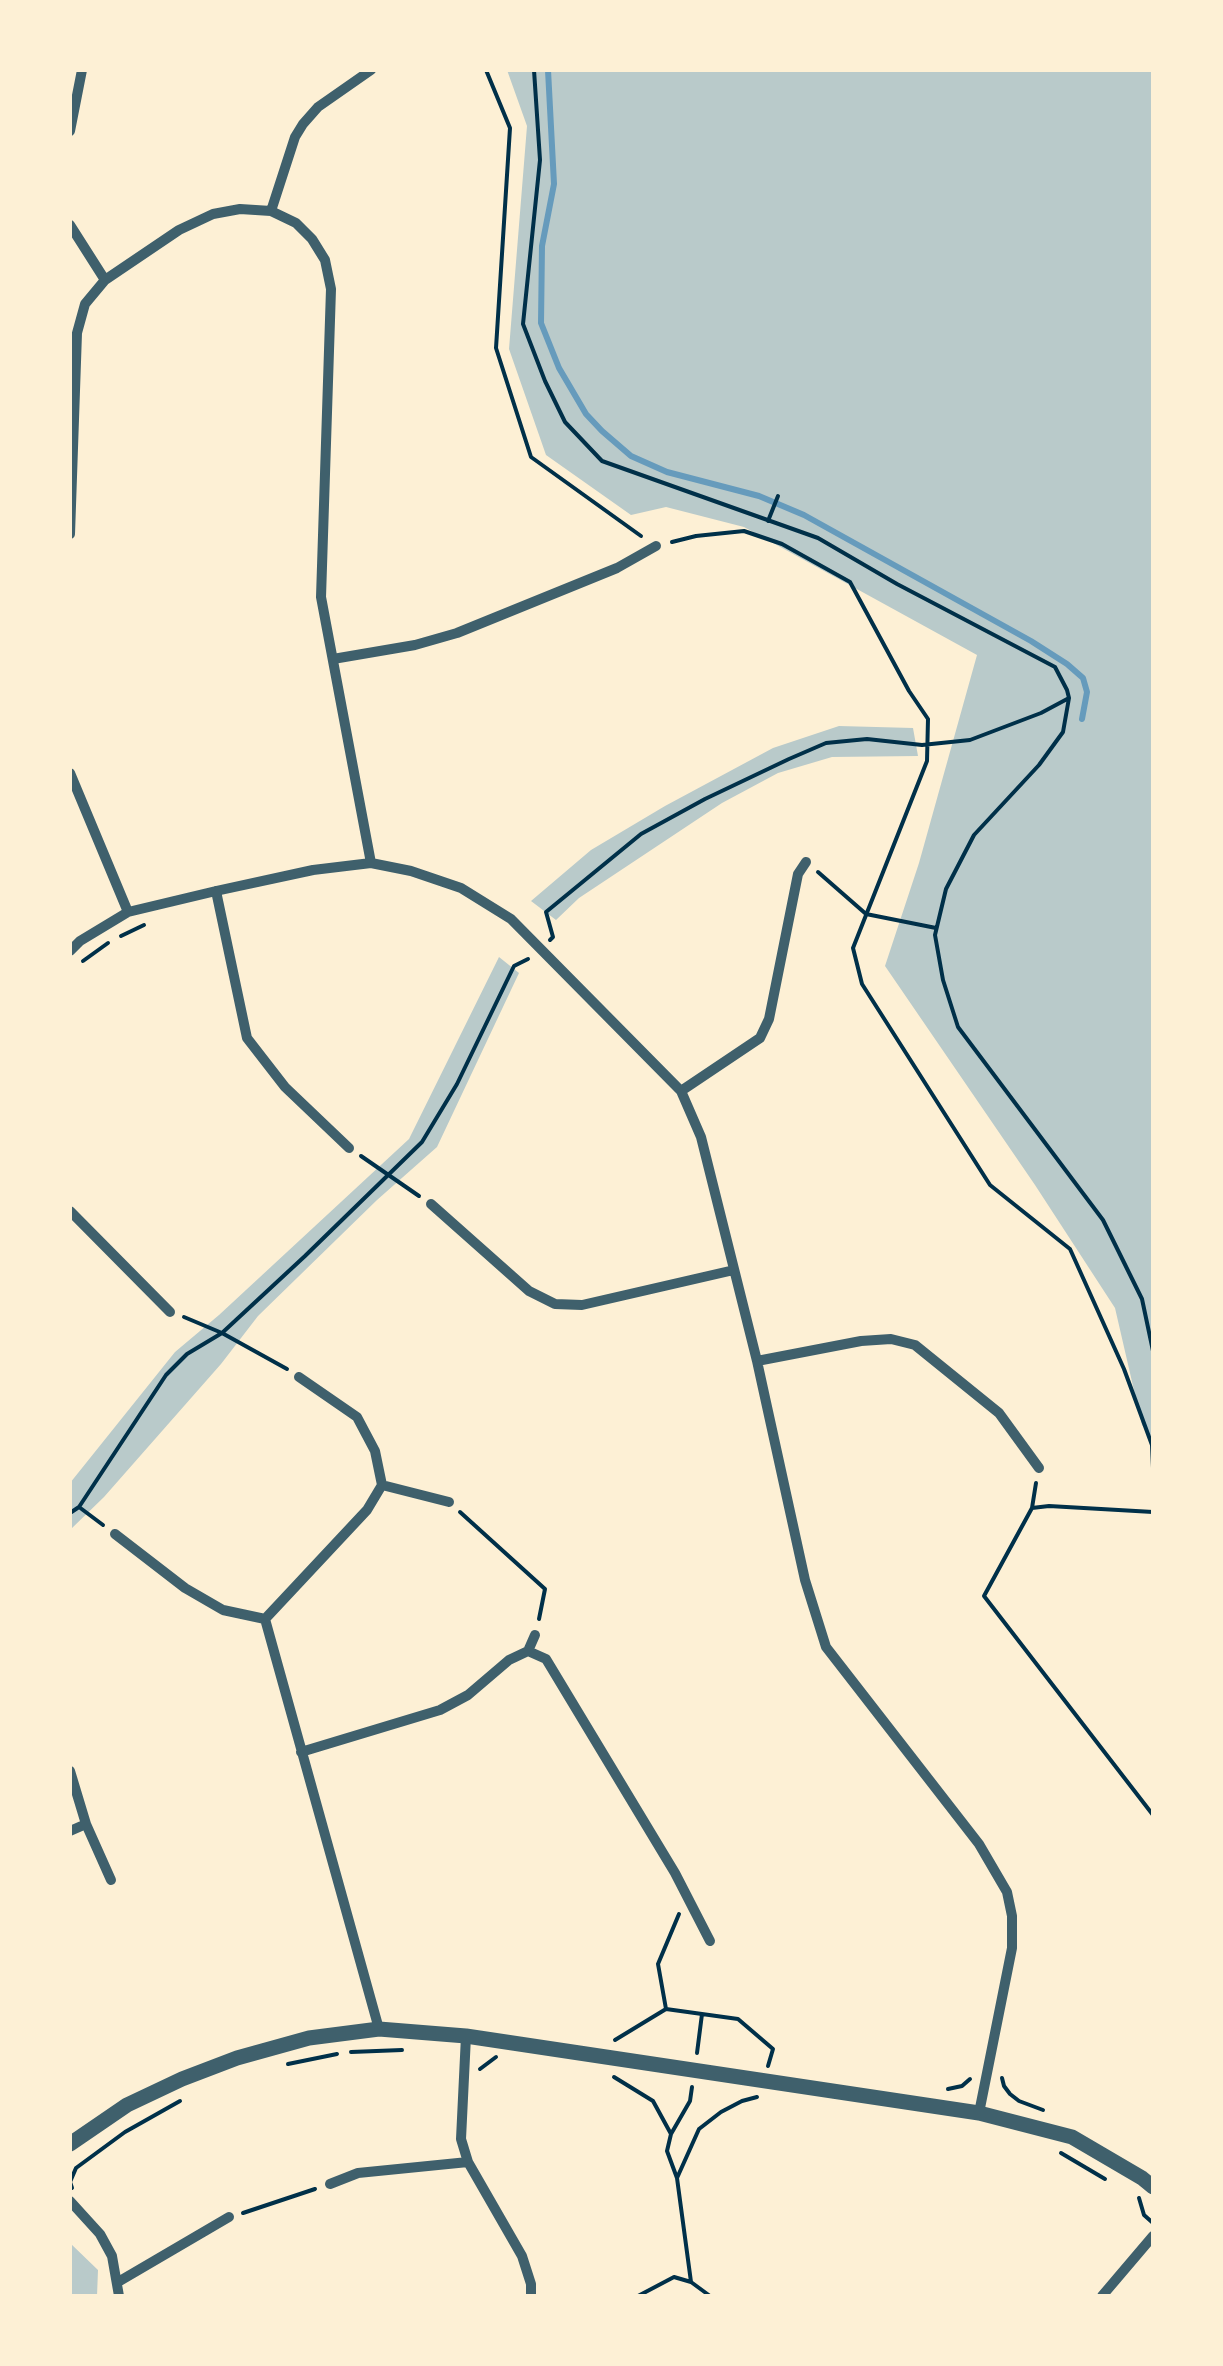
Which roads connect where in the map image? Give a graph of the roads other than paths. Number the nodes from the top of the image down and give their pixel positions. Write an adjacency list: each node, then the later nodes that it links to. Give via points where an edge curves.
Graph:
1 (82, 70): 3 (street)
2 (371, 70): 4 (street, via 303,124)
3 (70, 131)
4 (271, 212): 6 (street, via 213,214); 9 (street, via 296,222 326,260 321,598)
5 (70, 225): 6 (street)
6 (105, 280): 7 (street, via 84,304 76,333)
7 (70, 534)
8 (656, 546): 9 (street, via 457,633)
9 (333, 658): 12 (street)
10 (70, 772): 14 (street)
11 (806, 862): 16 (street, via 760,1038)
12 (370, 864): 13 (street); 16 (street, via 461,888 511,918)
13 (216, 890): 14 (street); 17 (street, via 247,1038 285,1087)
14 (128, 912): 15 (street)
15 (70, 951)
16 (681, 1091): 20 (street, via 701,1138)
17 (349, 1148)
18 (431, 1204): 20 (street, via 529,1291 555,1304 582,1305)
19 (70, 1211): 21 (street)
20 (734, 1270): 22 (street)
21 (170, 1312)
22 (757, 1361): 24 (street, via 861,1340 915,1345 999,1412); 39 (street, via 804,1580 826,1647 979,1844 1007,1892 1012,1948)
23 (299, 1376): 25 (street, via 357,1417)
24 (1039, 1468)
25 (382, 1486): 26 (street); 28 (street, via 368,1510)
26 (449, 1502)
27 (115, 1534): 28 (street, via 210,1603)
28 (265, 1619): 31 (street)
29 (536, 1634): 30 (street)
30 (528, 1651): 31 (street, via 440,1710); 36 (street, via 546,1658)
31 (301, 1752): 37 (street)
32 (70, 1771): 33 (street)
33 (86, 1824): 34 (street); 35 (street)
34 (70, 1831)
35 (111, 1880)
36 (710, 1941)
37 (379, 2028): 38 (street); 40 (street, via 237,2058 127,2104)
38 (466, 2036): 39 (street, via 650,2063 744,2086); 41 (street, via 462,2139)
39 (979, 2112): 43 (street, via 1072,2137)
40 (70, 2144)
41 (468, 2162): 42 (street, via 358,2173); 49 (street, via 522,2256)
42 (330, 2184)
43 (1153, 2187)
44 (72, 2199): 47 (street, via 100,2234)
45 (229, 2218): 47 (street)
46 (1153, 2236): 50 (street)
47 (118, 2282): 48 (street)
48 (119, 2296)
49 (531, 2296)
50 (1102, 2296)

